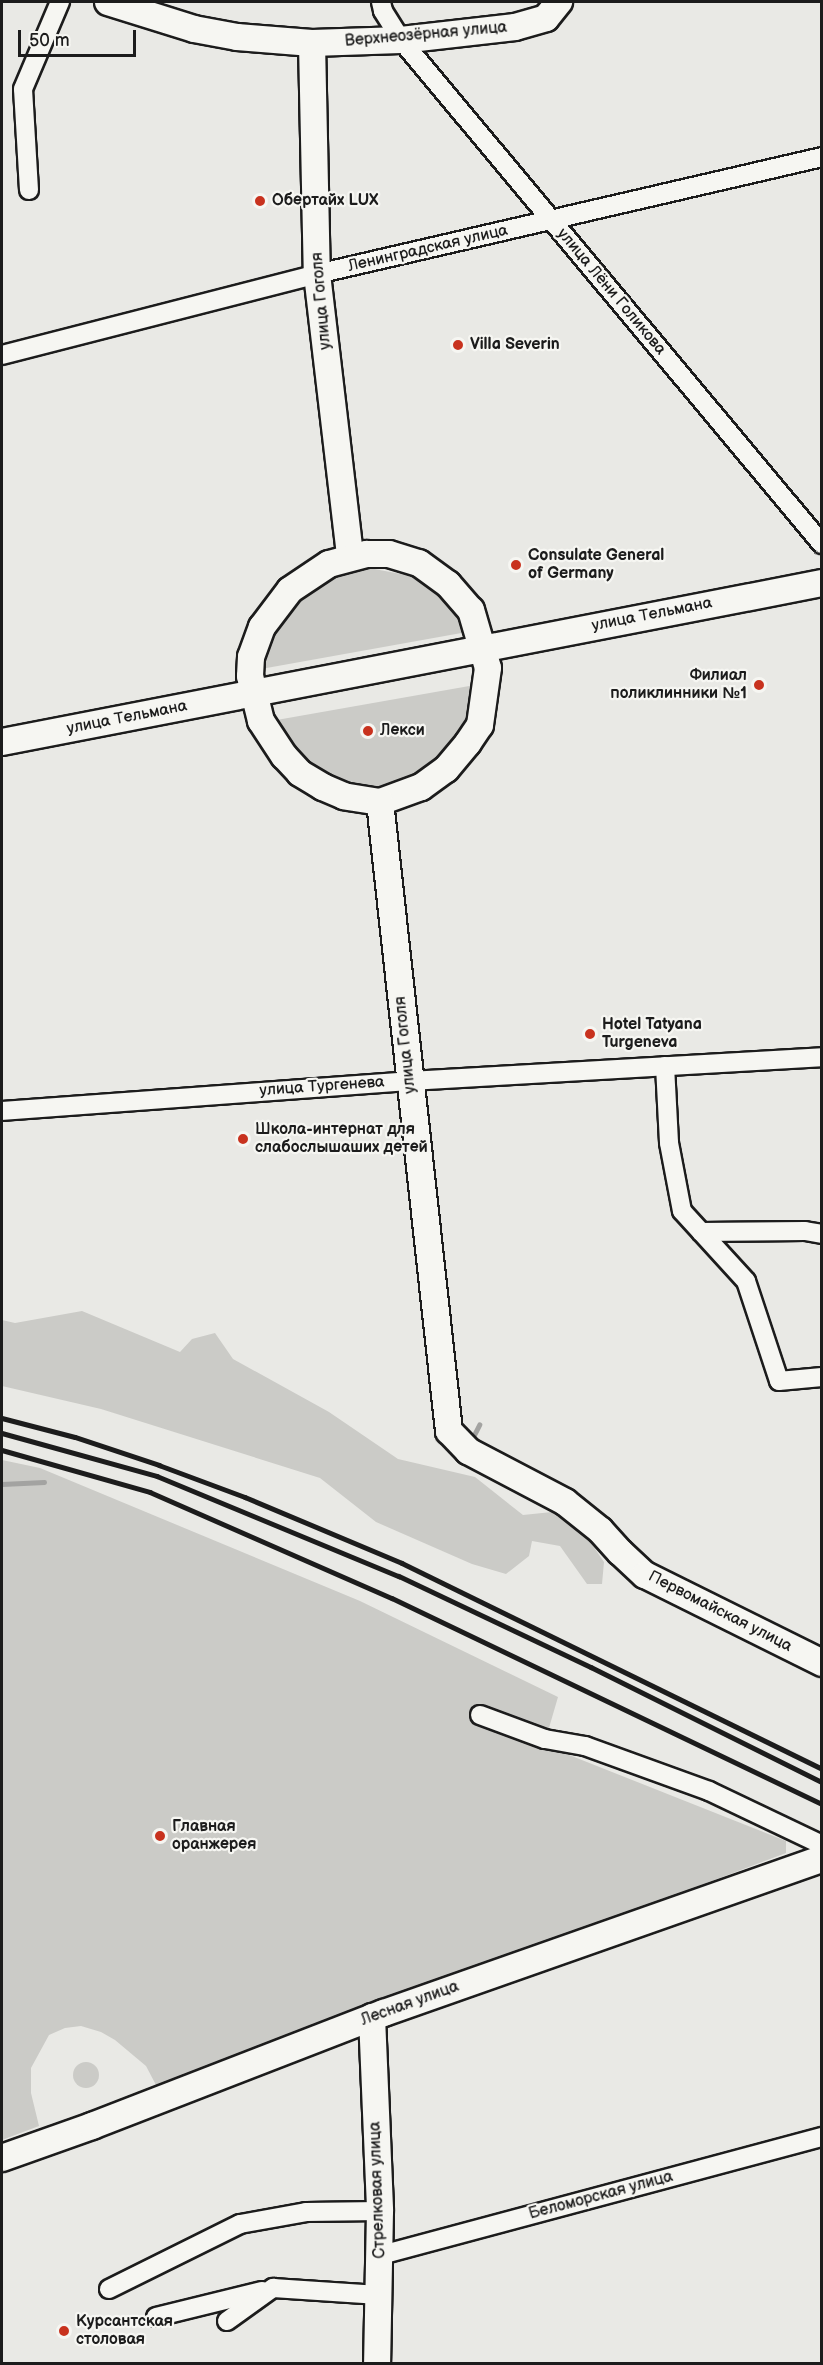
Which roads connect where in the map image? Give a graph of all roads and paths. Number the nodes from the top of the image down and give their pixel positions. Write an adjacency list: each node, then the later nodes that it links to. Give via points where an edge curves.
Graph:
1 (60, 2): 8 (street, via 23,89)
2 (108, 2): 6 (street, Верхнеозёрная улица, via 237,38)
3 (381, 2): 5 (street, улица Лёни Голикова)
4 (559, 2): 5 (street, Верхнеозёрная улица, via 546,18 533,23)
5 (401, 40): 6 (street, Верхнеозёрная улица); 9 (street, улица Лёни Голикова)
6 (312, 43): 10 (street, улица Гоголя)
7 (822, 157): 9 (street, Ленинградская улица)
8 (29, 190)
9 (551, 220): 10 (street, Ленинградская улица); 12 (street, улица Лёни Голикова)
10 (317, 274): 11 (street, Ленинградская улица); 13 (street, улица Гоголя)
11 (2, 355)
12 (822, 544)
13 (350, 557): 15 (street, via 389,555 419,563 434,573 471,610); 16 (street, via 314,573 290,590 271,612 251,657)
14 (822, 583): 15 (street, улица Тельмана)
15 (484, 648): 16 (street, улица Тельмана); 18 (street, via 488,668 480,724 468,743 446,769 421,787)
16 (253, 694): 17 (street, улица Тельмана); 18 (street, via 266,730 300,773 344,796)
17 (2, 742)
18 (380, 802): 21 (street, улица Гоголя)
19 (822, 1057): 20 (street, улица Тургенева)
20 (665, 1066): 21 (street, улица Тургенева); 23 (street, via 669,1143 682,1211)
21 (410, 1081): 22 (street, улица Тургенева); 26 (street, улица Гоголя)
22 (2, 1111)
23 (701, 1232): 24 (street); 25 (street, via 746,1281 779,1381)
24 (822, 1234)
25 (822, 1377)
26 (449, 1431): 27 (street, Первомайская улица, via 468,1451 565,1502 645,1575)
27 (822, 1663)
28 (480, 1715): 29 (street, via 545,1739 585,1746 709,1791)
29 (822, 1845)
30 (822, 1859): 31 (street, Лесная улица)
31 (372, 2017): 33 (street, Лесная улица); 34 (street, Стрелковая улица)
32 (822, 2137): 35 (street, Беломорская улица)
33 (2, 2158)
34 (380, 2211): 35 (street, Стрелковая улица); 37 (street, via 306,2212 240,2224)
35 (381, 2255): 38 (street, Стрелковая улица)
36 (273, 2288): 38 (street); 39 (street); 40 (street)
37 (109, 2289)
38 (379, 2295): 41 (street, Стрелковая улица)
39 (156, 2317)
40 (227, 2321)
41 (377, 2364)

